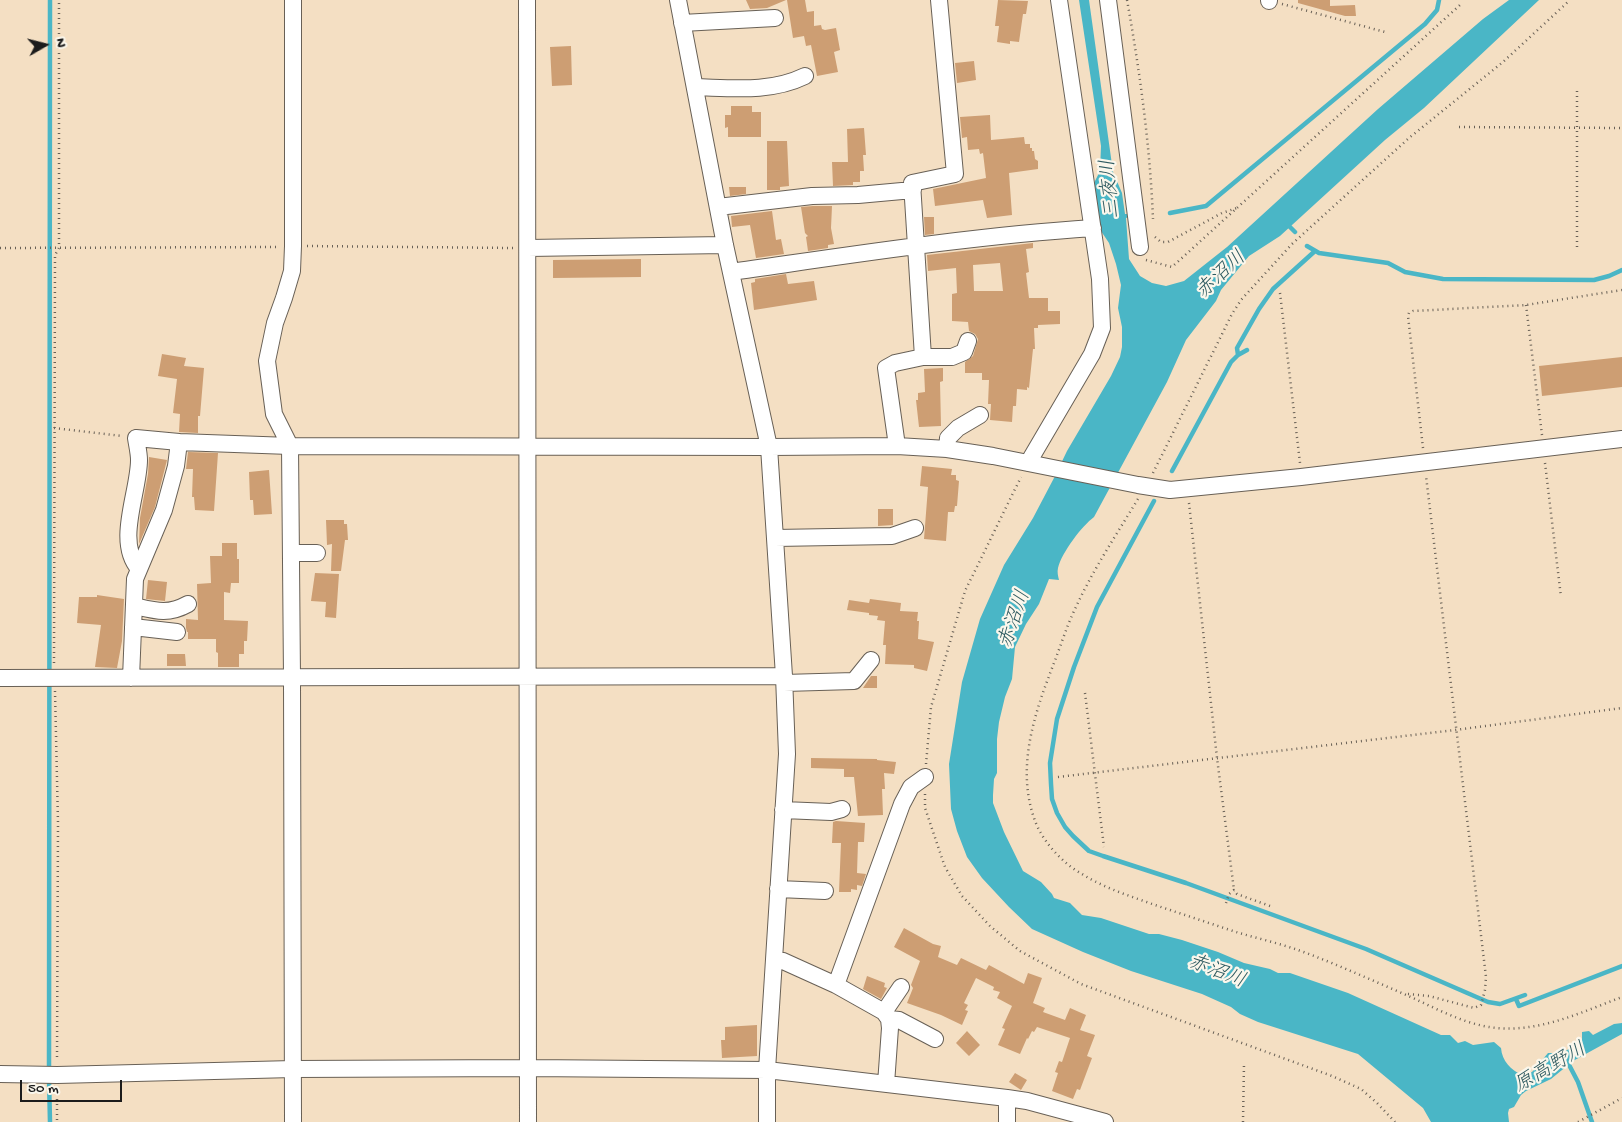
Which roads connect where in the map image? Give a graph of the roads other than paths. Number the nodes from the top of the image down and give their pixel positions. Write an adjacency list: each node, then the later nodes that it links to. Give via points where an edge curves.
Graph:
1 (293, 0): 24 (street, via 292,271 267,361 274,414)
2 (527, 0): 17 (street)
3 (678, 0): 8 (street)
4 (940, 0): 11 (street, via 955,174 912,183)
5 (1059, 0): 13 (street)
6 (1108, 0): 16 (street)
7 (775, 18): 8 (street)
8 (682, 23): 10 (street)
9 (805, 76): 10 (street, via 768,87)
10 (695, 87): 12 (street)
11 (913, 190): 12 (street, via 858,196 812,196); 15 (street)
12 (718, 207): 14 (street)
13 (1093, 228): 15 (street); 29 (street, via 1102,328 1092,354)
14 (725, 245): 17 (street); 18 (street)
15 (915, 246): 18 (street); 20 (street)
16 (1140, 247)
17 (528, 248): 26 (street)
18 (731, 272): 27 (street)
19 (968, 341): 20 (street, via 964,352 952,357)
20 (922, 357): 25 (street, via 886,368)
21 (980, 415): 28 (street, via 948,438)
22 (1622, 439): 29 (street, via 1187,490 1142,486)
23 (179, 442): 24 (street); 34 (street, via 164,510); 34 (street, via 136,438 140,459 129,538 132,557)
24 (290, 446): 26 (street); 32 (street)
25 (897, 446): 27 (street); 28 (street)
26 (528, 447): 27 (street); 40 (street)
27 (769, 447): 31 (street)
28 (947, 449): 29 (street)
29 (1028, 463)
30 (915, 528): 31 (street, via 892,536)
31 (775, 538): 44 (street)
32 (291, 552): 33 (street); 43 (street)
33 (317, 553)
34 (139, 569): 36 (street, via 135,579)
35 (188, 604): 36 (street, via 171,612)
36 (134, 606): 37 (street)
37 (133, 627): 38 (street); 42 (street)
38 (177, 632)
39 (871, 660): 44 (street, via 854,681)
40 (528, 677): 43 (street); 44 (street); 55 (street)
41 (0, 678): 42 (street)
42 (131, 678): 43 (street)
43 (292, 678): 56 (street)
44 (784, 680): 47 (street, via 787,754)
45 (925, 777): 51 (street, via 911,787 902,804)
46 (842, 809): 47 (street, via 831,812)
47 (783, 810): 48 (street)
48 (778, 890): 49 (street); 50 (street)
49 (825, 891)
50 (774, 960): 51 (street); 57 (street)
51 (836, 985): 53 (street)
52 (901, 987): 53 (street)
53 (886, 1015): 54 (street); 59 (street)
54 (935, 1040)
55 (528, 1068): 56 (street); 57 (street); 62 (street)
56 (292, 1069): 58 (street); 61 (street)
57 (767, 1070): 59 (street); 63 (street)
58 (0, 1074)
59 (886, 1084): 60 (street)
60 (1006, 1098): 64 (street); 65 (street)
61 (293, 1122)
62 (528, 1122)
63 (767, 1122)
64 (1007, 1122)
65 (1105, 1122)

